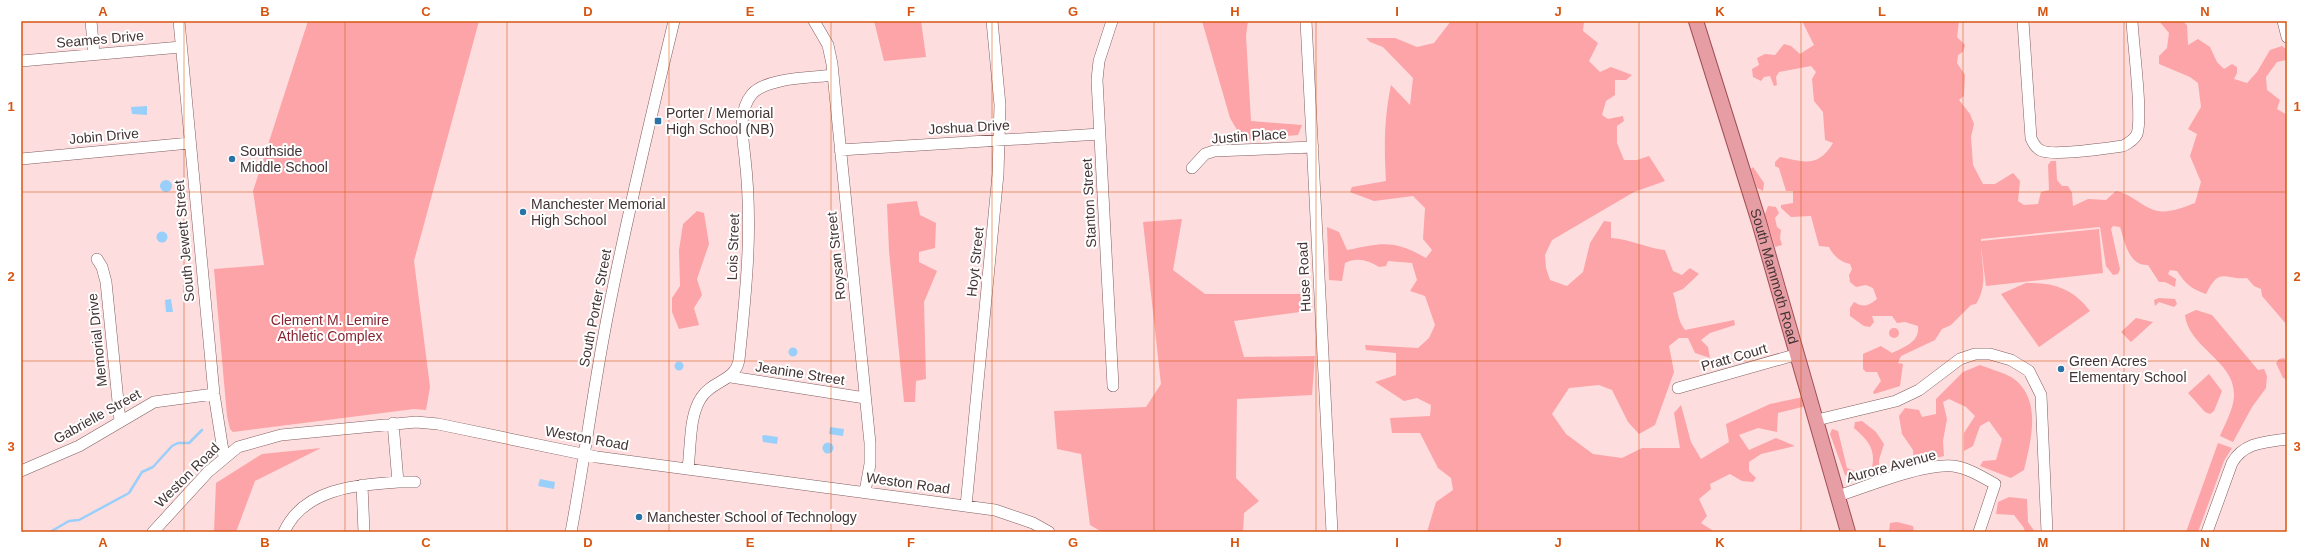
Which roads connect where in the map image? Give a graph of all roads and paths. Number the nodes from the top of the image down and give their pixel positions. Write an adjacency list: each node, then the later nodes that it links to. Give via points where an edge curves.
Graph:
1 (91, 21): 14 (street)
2 (179, 21): 13 (street, South Jewett Street)
3 (674, 21): 35 (street, South Porter Street, via 609,308)
4 (814, 21): 16 (street, Roysan Street, via 828,44)
5 (992, 21): 18 (street, Hoyt Street, via 1000,104)
6 (1112, 21): 17 (street, Stanton Street, via 1097,71)
7 (1306, 21): 20 (street, Huse Road)
8 (1696, 21): 25 (main road, South Mammoth Road)
9 (2023, 21): 10 (street, via 2031,138 2040,150 2052,152 2123,146 2136,136 2139,116)
10 (2132, 21)
11 (2283, 21): 12 (street)
12 (2287, 37)
13 (181, 46): 14 (street, Seames Drive); 19 (street, South Jewett Street)
14 (94, 54): 15 (street, Seames Drive)
15 (21, 61)
16 (833, 75): 21 (street, Roysan Street); 26 (street, Lois Street, via 769,84 752,94 745,108 742,122 750,201 750,259 738,367)
17 (1100, 134): 18 (street, Joshua Drive); 27 (street, Stanton Street)
18 (1000, 140): 21 (street, Joshua Drive); 44 (street, Hoyt Street, via 996,206)
19 (190, 143): 22 (street, Jobin Drive); 29 (street, South Jewett Street)
20 (1313, 147): 23 (street, Justin Place, via 1214,151 1205,154); 50 (street, Huse Road)
21 (840, 150): 30 (street, Roysan Street)
22 (21, 159)
23 (1192, 168)
24 (97, 259): 32 (street, Memorial Drive, via 106,282)
25 (1798, 354): 28 (street, Pratt Court); 31 (main road, South Mammoth Road)
26 (730, 377): 30 (street, Jeanine Street); 37 (street, via 708,390 698,403)
27 (1113, 386)
28 (1678, 388)
29 (214, 394): 32 (street, Gabrielle Street, via 154,402); 36 (street, South Jewett Street)
30 (865, 398): 42 (street, Roysan Street, via 870,454)
31 (1817, 420): 43 (main road, South Mammoth Road); 53 (street, via 1896,401 1919,390 1957,361 1971,355 1990,354 2011,360 2029,371 2041,395)
32 (120, 421): 38 (street, Gabrielle Street, via 79,446)
33 (393, 423): 35 (street, Weston Road, via 438,424); 36 (street, Weston Road, via 264,438 238,447); 39 (street)
34 (2287, 439): 54 (street, via 2255,444 2238,454 2232,463)
35 (586, 455): 37 (street, Weston Road); 48 (street, South Porter Street)
36 (224, 457): 45 (street, Weston Road)
37 (688, 468): 42 (street, Weston Road)
38 (21, 471)
39 (398, 482): 40 (street); 41 (street)
40 (415, 482)
41 (362, 485): 46 (street, via 335,490 319,497 294,518); 47 (street)
42 (865, 492): 44 (street, Weston Road)
43 (1838, 496): 51 (main road, South Mammoth Road); 52 (street, Aurore Avenue, via 1920,470 1945,466 1970,471 1995,484)
44 (966, 506): 49 (street, Weston Road, via 1015,516)
45 (153, 532)
46 (284, 532)
47 (364, 532)
48 (570, 532)
49 (1049, 532)
50 (1332, 532)
51 (1848, 532)
52 (1979, 532)
53 (2047, 532)
54 (2208, 532)

